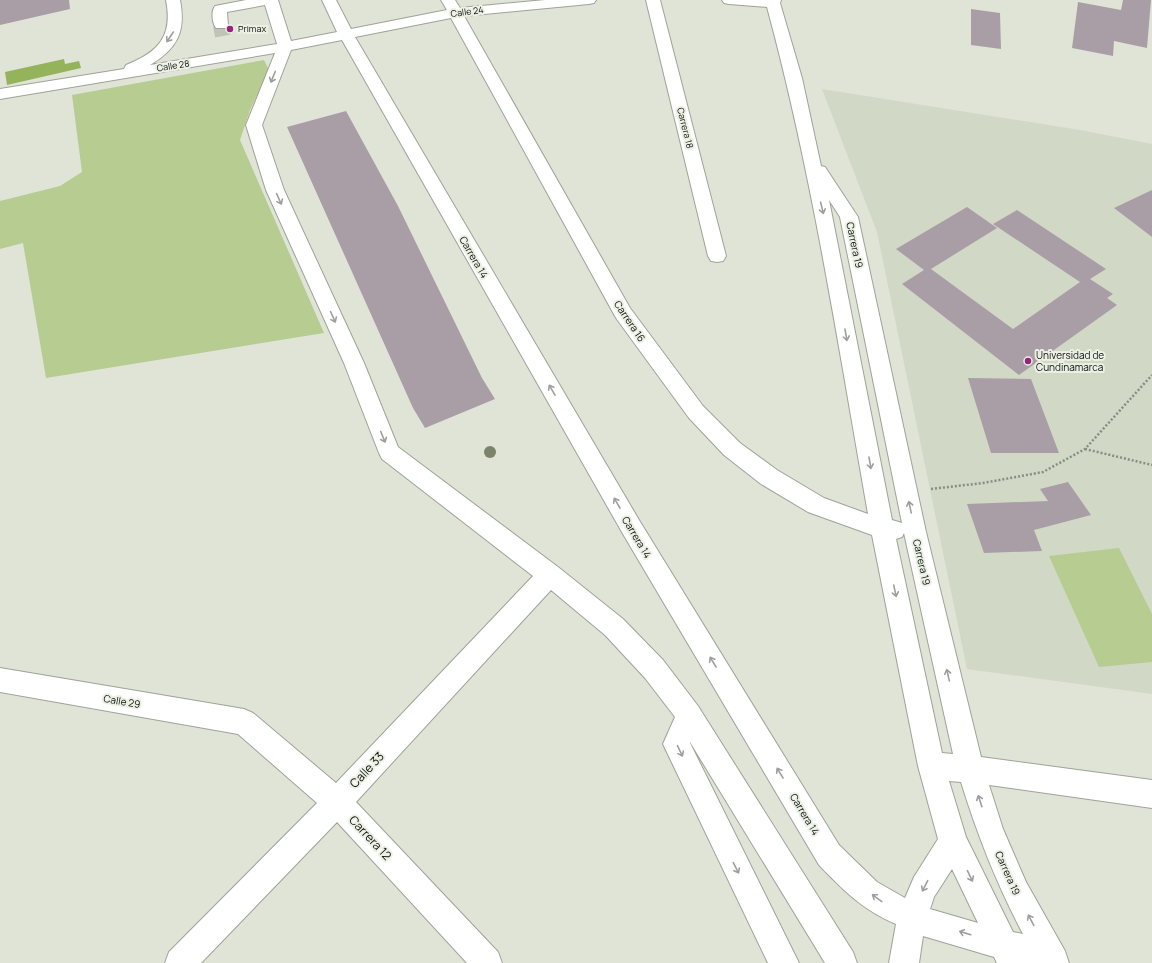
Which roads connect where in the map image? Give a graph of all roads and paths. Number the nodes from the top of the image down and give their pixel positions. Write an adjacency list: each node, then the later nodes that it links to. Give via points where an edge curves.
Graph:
1 (173, 0): 13 (street, one-way to 13, via 176,20 173,34 161,50 140,65)
2 (268, 0): 10 (street, via 220,9)
3 (271, 0): 12 (street)
4 (329, 0): 11 (street, Carrera 14)
5 (589, 0): 9 (street, Calle 24)
6 (652, 0): 16 (street, Carrera 18)
7 (729, 0): 8 (street)
8 (774, 2): 15 (street, Carrera 19, via 794,78)
9 (451, 6): 11 (street, Calle 24); 21 (street, Carrera 16, via 623,313 696,412 732,449 769,477 816,505)
10 (222, 25)
11 (346, 35): 12 (street, Calle 28); 32 (street, Carrera 14, one-way to 11, via 880,901 829,855 631,527)
12 (285, 47): 13 (street, Calle 28, via 226,50); 23 (street, one-way to 23, via 254,124 275,190 354,363 390,453)
13 (101, 77): 14 (street, Calle 28)
14 (0, 94)
15 (810, 156): 20 (street, Carrera 19, via 849,217); 21 (street, Carrera 19, one-way to 21, via 824,215)
16 (717, 256)
17 (1152, 375): 18 (path)
18 (1085, 449): 19 (path); 20 (path, via 1043,472 983,483 930,489)
19 (1152, 465)
20 (906, 488): 22 (street, Carrera 19, one-way to 20)
21 (882, 528): 22 (street, Carrera 16); 27 (street, Carrera 19, one-way to 27)
22 (915, 532): 28 (street, Carrera 19, one-way to 22)
23 (550, 574): 25 (street, via 614,627 654,669); 30 (street, Calle 33)
24 (3, 685): 26 (street, Calle 29)
25 (689, 715): 37 (street, one-way to 37, via 676,744); 38 (street)
26 (244, 722): 30 (street, Carrera 12)
27 (931, 766): 28 (street); 31 (street, Carrera 19)
28 (970, 769): 29 (street); 34 (street, Carrera 19, one-way to 28, via 1010,879 990,831)
29 (1152, 794)
30 (337, 802): 35 (street, Calle 33); 36 (street, Carrera 12)
31 (953, 841): 32 (street, one-way to 32, via 924,887); 33 (street, Carrera 19, one-way to 33)
32 (912, 916): 33 (street, Carrera 14, one-way to 32); 39 (street)
33 (1008, 954): 34 (street, Carrera 14)
34 (1052, 959)
35 (180, 963)
36 (487, 963)
37 (784, 963)
38 (842, 963)
39 (904, 963)

